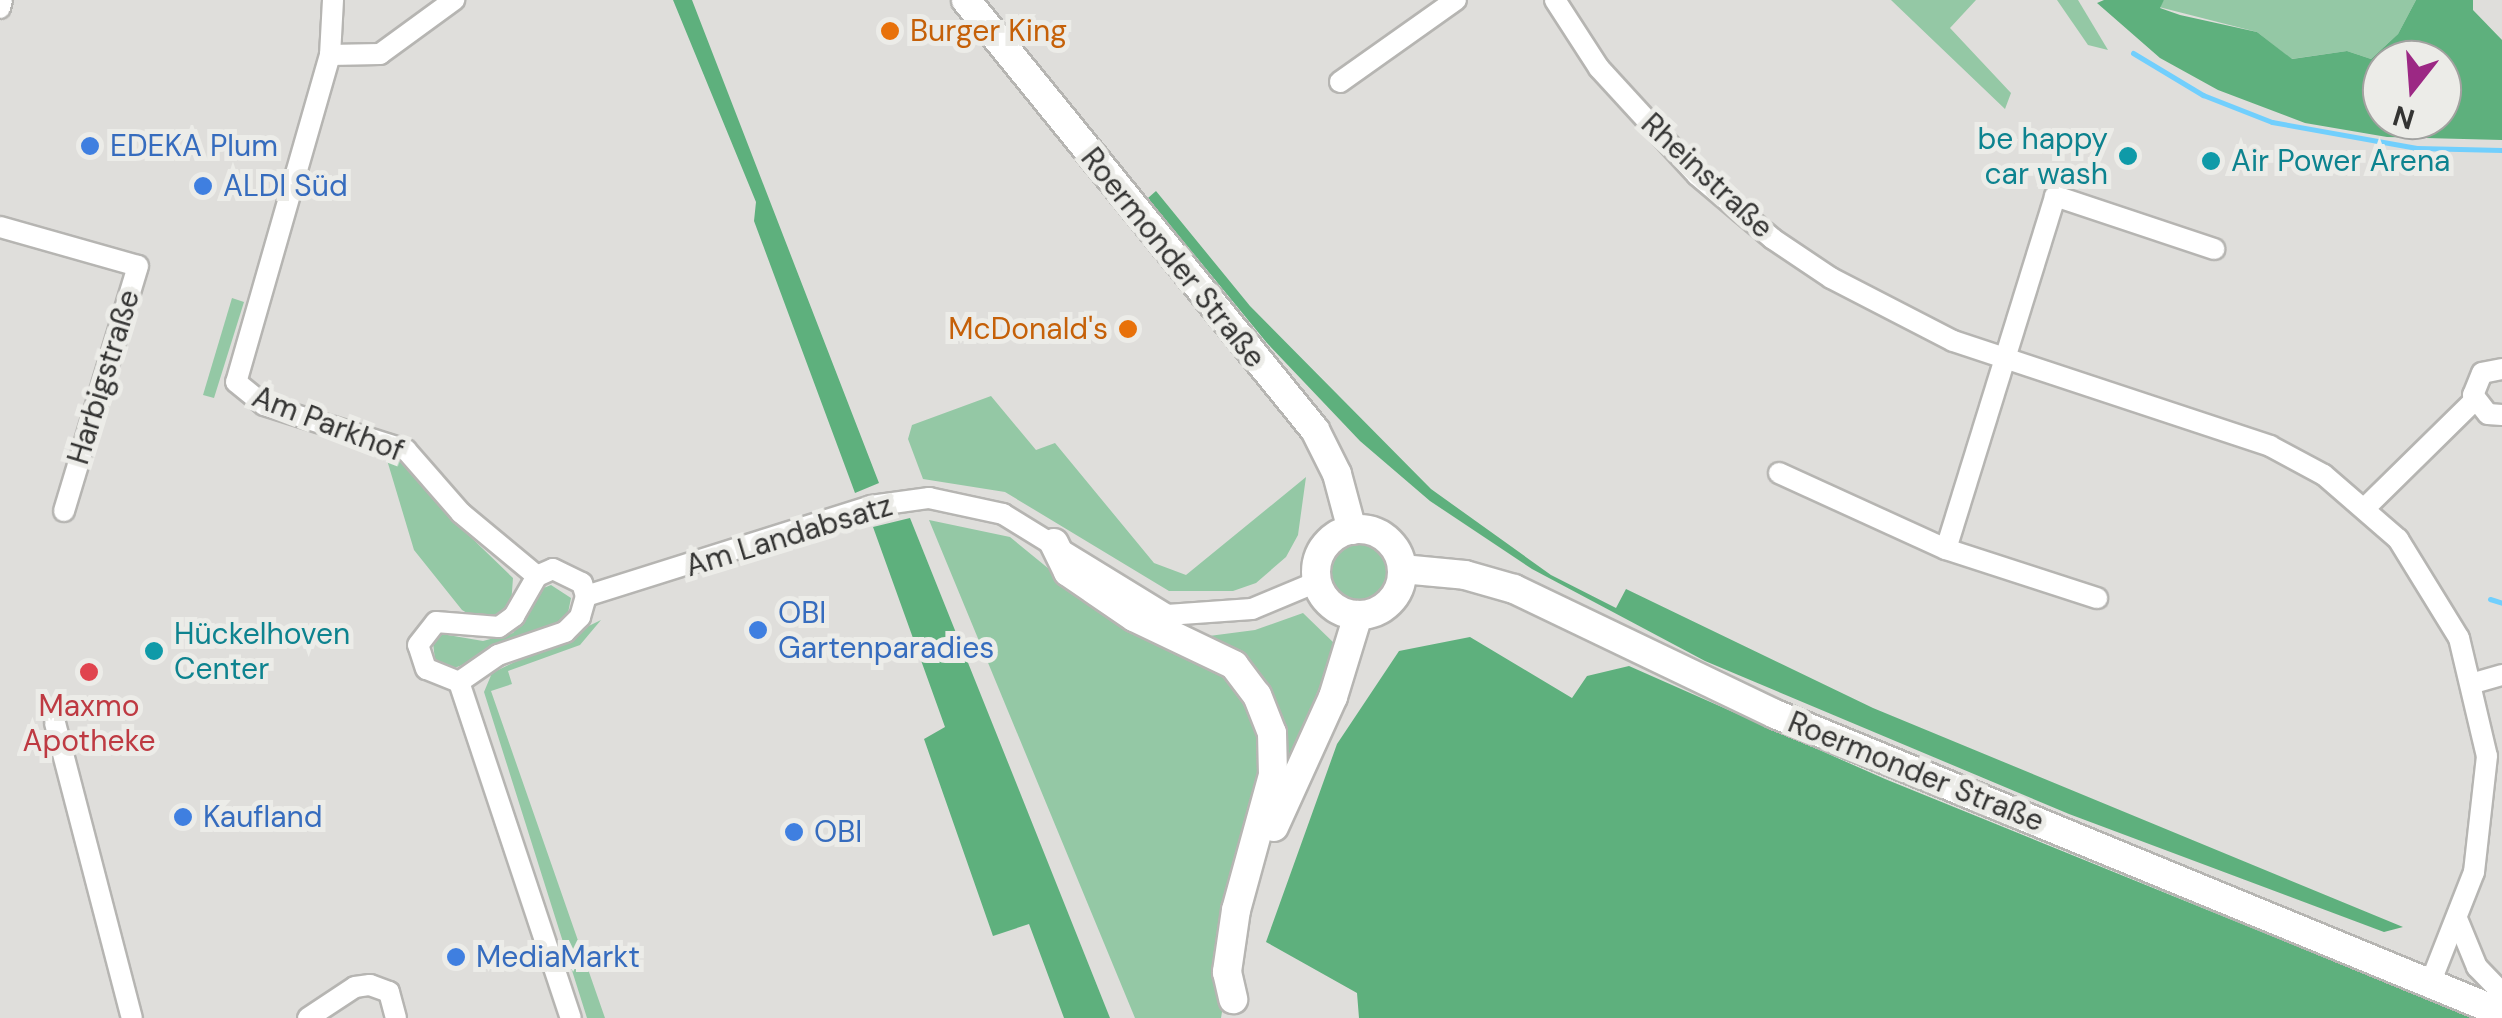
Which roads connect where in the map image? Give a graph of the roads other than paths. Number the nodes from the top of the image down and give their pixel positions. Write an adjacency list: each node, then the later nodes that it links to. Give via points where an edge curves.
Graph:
1 (2, 0): 7 (street)
2 (333, 0): 8 (street, Am Parkhof)
3 (454, 0): 8 (street, via 380,54)
4 (966, 0): 19 (main road, Roermonder Straße, via 1315,430 1337,474)
5 (1456, 0): 9 (street)
6 (1555, 0): 12 (street, Rheinstraße, via 1611,81 1744,217 1901,319)
7 (0, 8)
8 (330, 55): 23 (street, Am Parkhof, via 236,382 264,405 406,450 461,512)
9 (1340, 82)
10 (0, 227): 18 (street, Harbigstraße, via 138,266)
11 (2214, 250): 12 (street, via 2055,196)
12 (2006, 360): 17 (street, Rheinstraße, via 2270,446); 21 (street)
13 (2502, 369): 14 (street, via 2482,373)
14 (2475, 400): 15 (street, via 2488,414); 17 (street)
15 (2502, 415)
16 (1779, 472): 21 (street)
17 (2367, 506): 30 (street, Rheinstraße, via 2431,584)
18 (64, 512)
19 (1352, 530): 22 (main road, via 1380,534); 24 (main road, via 1328,542)
20 (1054, 543): 24 (street, Am Landabsatz, via 1109,585 1167,615 1252,609); 25 (street, Am Landabsatz, via 1003,514 929,498 870,506); 35 (main road, via 1068,572 1134,617 1218,654 1257,695 1272,733 1273,775 1226,972)
21 (1946, 549): 26 (street)
22 (1402, 569): 27 (main road, via 1385,607); 33 (main road, Roermonder Straße, via 1465,575 1514,590 1775,714)
23 (536, 576): 25 (street, via 553,569 568,574 582,583); 29 (street, via 514,616 499,627 446,618 427,630 418,645 420,660 434,676)
24 (1317, 582): 27 (main road, via 1332,606)
25 (586, 596): 29 (street, via 580,617 565,632 498,655)
26 (2096, 598)
27 (1358, 616): 35 (main road, via 1333,697 1263,856)
28 (2502, 674): 30 (street)
29 (459, 682): 40 (street)
30 (2474, 683): 32 (street, Rheinstraße, via 2487,800)
31 (55, 723): 37 (street)
32 (2458, 921): 33 (street, Rheinstraße); 34 (street, via 2477,967)
33 (2430, 981): 36 (main road, Roermonder Straße)
34 (2502, 992)
35 (1232, 1009)
36 (2502, 1013)
37 (132, 1018)
38 (308, 1018): 39 (street, via 355,987 370,985 389,992)
39 (396, 1018)
40 (571, 1018)

